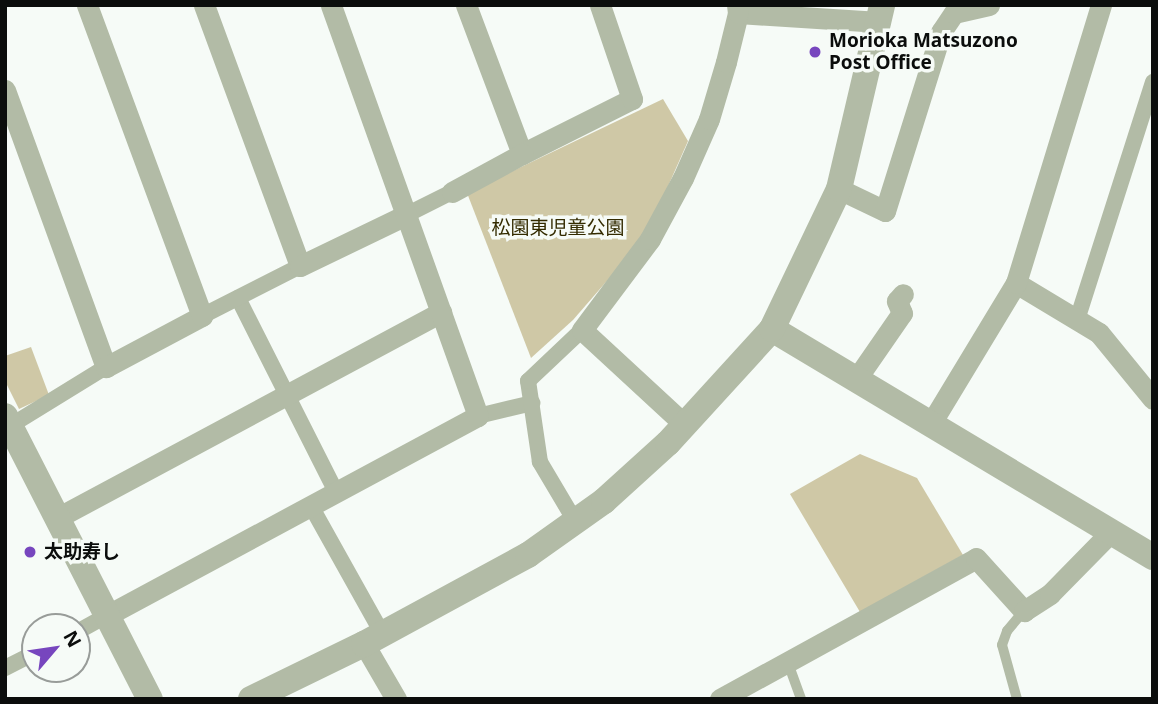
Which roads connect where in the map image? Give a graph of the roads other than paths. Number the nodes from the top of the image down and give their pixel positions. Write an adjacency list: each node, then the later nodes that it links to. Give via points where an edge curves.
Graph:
1 (87, 5): 21 (street)
2 (204, 5): 16 (street)
3 (331, 5): 15 (street)
4 (466, 5): 12 (street)
5 (600, 5): 12 (street, via 632,99)
6 (989, 5): 13 (street, via 954,13 941,33 885,211)
7 (1101, 5): 17 (street)
8 (737, 9): 9 (street); 24 (street, via 709,119 683,178 650,239)
9 (881, 14): 13 (street)
10 (1153, 82): 22 (street)
11 (5, 90): 25 (street)
12 (522, 153): 14 (street)
13 (839, 189): 23 (street)
14 (452, 192): 15 (street)
15 (406, 215): 16 (street); 20 (street)
16 (300, 266): 19 (street)
17 (1016, 284): 22 (street); 33 (street)
18 (903, 294): 26 (street, via 897,301 902,313)
19 (238, 298): 21 (street); 27 (street)
20 (441, 312): 27 (street); 30 (street)
21 (202, 316): 25 (street)
22 (1077, 320): 28 (street, via 1099,333)
23 (772, 329): 26 (street); 32 (street)
24 (582, 330): 29 (street, via 528,381); 32 (street)
25 (106, 367): 31 (street)
26 (857, 378): 33 (street)
27 (286, 395): 34 (street); 36 (street)
28 (1153, 398)
29 (532, 403): 30 (street); 37 (street, via 540,462)
30 (478, 416): 34 (street)
31 (8, 421): 36 (street)
32 (685, 425): 37 (street, via 604,501)
33 (930, 425): 38 (street)
34 (336, 492): 35 (street)
35 (311, 506): 41 (street); 43 (street)
36 (57, 518): 41 (street)
37 (575, 521): 43 (street, via 528,555)
38 (1111, 532): 39 (street); 40 (street, via 1050,594)
39 (1153, 557)
40 (1024, 611): 45 (street, via 976,558); 52 (lane, via 1002,645)
41 (106, 617): 42 (street); 47 (street)
42 (91, 625)
43 (373, 638): 48 (street); 49 (street)
44 (21, 660): 46 (street)
45 (788, 663): 50 (street); 51 (lane)
46 (5, 668)
47 (150, 699)
48 (251, 699)
49 (396, 699)
50 (720, 699)
51 (801, 699)
52 (1017, 699)

